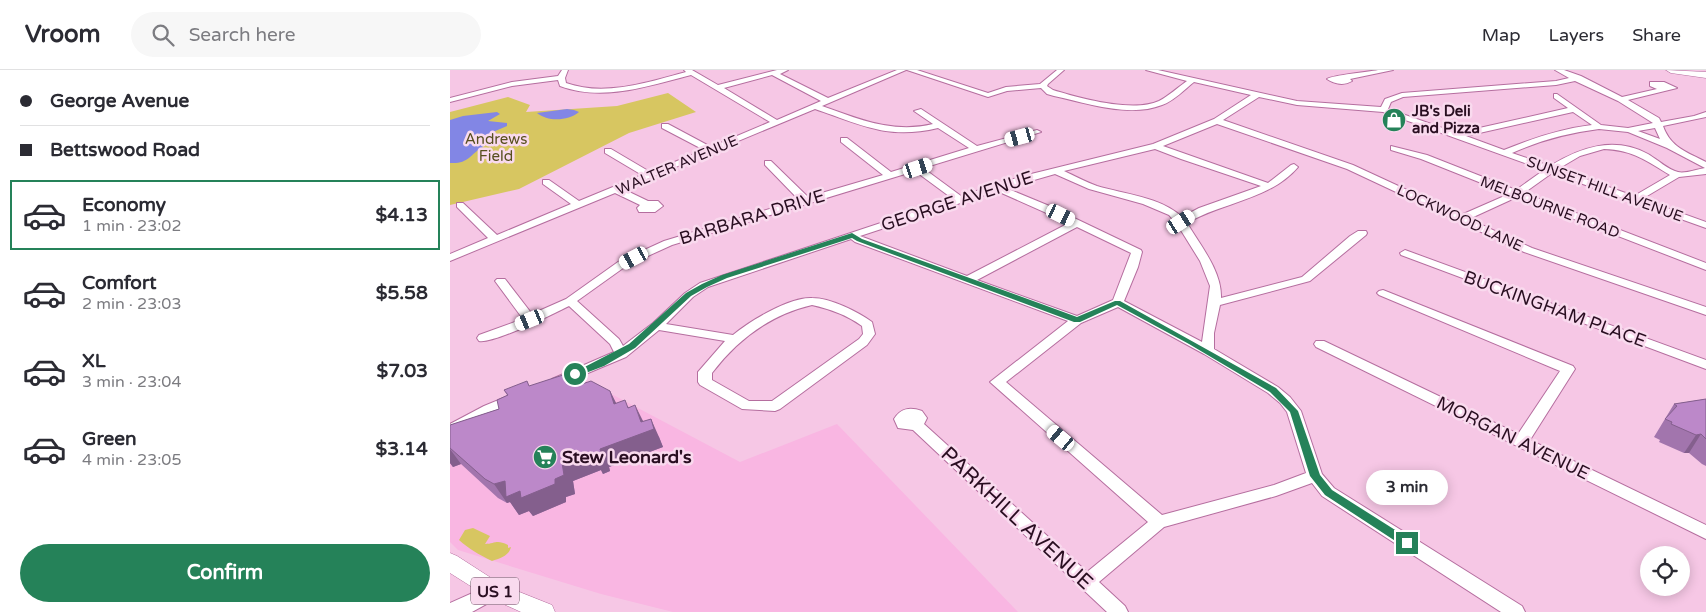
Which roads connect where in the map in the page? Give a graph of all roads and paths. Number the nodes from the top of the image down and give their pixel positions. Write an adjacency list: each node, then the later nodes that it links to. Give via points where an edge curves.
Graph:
1 (565, 70): 15 (street)
2 (785, 70): 13 (street)
3 (903, 70): 26 (street, WALTER AVENUE)
4 (910, 70): 19 (street, via 988,95 1006,89)
5 (1061, 70): 19 (street)
6 (1149, 70): 18 (street, SUNSET HILL AVENUE)
7 (1390, 70): 16 (street)
8 (1558, 70): 17 (street)
9 (1671, 70): 14 (highway)
10 (1702, 70): 11 (highway)
11 (1706, 71)
12 (689, 72): 15 (street, via 607,90 568,86 562,84); 20 (street)
13 (773, 74): 20 (street); 26 (street)
14 (1706, 75)
15 (560, 78): 25 (street, via 507,85)
16 (1344, 78)
17 (1578, 78): 24 (street); 29 (street, via 1556,83 1402,95 1388,100)
18 (1193, 80): 19 (street, via 1161,104 1130,108 1057,94); 22 (street, SUNSET HILL AVENUE)
19 (1043, 86)
20 (717, 88): 33 (street)
21 (1663, 89): 24 (street)
22 (1258, 94): 29 (street, SUNSET HILL AVENUE, via 1297,103); 32 (street, GEORGE AVENUE)
23 (1557, 96): 28 (street)
24 (1621, 98): 34 (street)
25 (450, 100)
26 (827, 101): 27 (street, WALTER AVENUE)
27 (816, 106): 33 (street, WALTER AVENUE); 35 (street, via 903,131)
28 (1574, 109): 37 (street); 40 (street)
29 (1384, 110): 40 (street, SUNSET HILL AVENUE)
30 (918, 111): 35 (street)
31 (1706, 114): 34 (street)
32 (1216, 120): 42 (street, GEORGE AVENUE); 70 (street, LOCKWOOD LANE, via 1337,161)
33 (777, 123): 46 (street, WALTER AVENUE)
34 (1658, 124): 38 (street); 43 (street)
35 (940, 125): 45 (street)
36 (665, 126): 46 (street)
37 (1599, 127): 38 (street); 48 (street, via 1553,133)
38 (1628, 130): 43 (street)
39 (1037, 132): 45 (street, BARBARA DRIVE)
40 (1458, 136): 48 (street, SUNSET HILL AVENUE)
41 (844, 140): 58 (street)
42 (1156, 146): 54 (street, GEORGE AVENUE); 60 (street)
43 (1670, 146): 50 (street)
44 (1394, 148): 63 (street, MELBOURNE ROAD)
45 (976, 149): 52 (street, BARBARA DRIVE)
46 (711, 150): 57 (street, WALTER AVENUE)
47 (608, 151): 57 (street)
48 (1505, 153): 53 (street, SUNSET HILL AVENUE)
49 (768, 163): 66 (street)
50 (1706, 166)
51 (1294, 167): 60 (street)
52 (918, 168): 58 (street, BARBARA DRIVE); 64 (street)
53 (1551, 169): 56 (street, via 1588,150 1612,147 1638,152); 63 (street); 65 (street, SUNSET HILL AVENUE)
54 (1056, 171): 61 (street, GEORGE AVENUE); 71 (street, via 1092,187 1146,202)
55 (1706, 171): 56 (street)
56 (1677, 175): 65 (street)
57 (650, 176): 62 (street, WALTER AVENUE)
58 (890, 176): 66 (street, BARBARA DRIVE)
59 (546, 182): 69 (street)
60 (1268, 186): 71 (street, via 1206,207)
61 (996, 187): 64 (street, GEORGE AVENUE); 72 (street)
62 (617, 190): 68 (street); 69 (street, WALTER AVENUE)
63 (1516, 194): 70 (street); 79 (street, MELBOURNE ROAD)
64 (959, 199): 75 (street, GEORGE AVENUE)
65 (1635, 199): 73 (street, SUNSET HILL AVENUE)
66 (805, 200): 83 (street, BARBARA DRIVE, via 646,252 622,264)
67 (460, 204): 76 (street)
68 (647, 204)
69 (579, 205): 76 (street, WALTER AVENUE)
70 (1462, 218): 86 (street, LOCKWOOD LANE, via 1528,250)
71 (1181, 222): 85 (street, via 1212,274 1216,286)
72 (1077, 223): 80 (street); 84 (street, via 1137,252)
73 (1706, 225)
74 (1362, 233): 85 (street, via 1346,242 1306,279)
75 (852, 235): 80 (street); 89 (street, GEORGE AVENUE, via 704,285)
76 (496, 240): 78 (street, WALTER AVENUE)
77 (1405, 253): 95 (street, BUCKINGHAM PLACE)
78 (450, 258)
79 (1706, 266)
80 (968, 280): 88 (street)
81 (501, 282): 87 (street)
82 (1383, 293): 100 (street, via 1568,369)
83 (570, 301): 87 (street, BARBARA DRIVE); 94 (street, via 615,342)
84 (1118, 302): 88 (street); 93 (street)
85 (1215, 303): 93 (street, via 1208,333)
86 (1706, 310)
87 (530, 320): 90 (street, BARBARA DRIVE)
88 (1077, 320): 102 (street, via 997,382)
89 (657, 326): 91 (street); 94 (street, GEORGE AVENUE)
90 (483, 338)
91 (735, 339): 91 (street, via 762,319 812,301 861,319 868,325 869,334 863,342 775,406 747,406 705,382 705,372)
92 (1320, 344): 100 (street, MORGAN AVENUE)
93 (1208, 351): 101 (street, via 1285,400 1294,411)
94 (620, 354): 96 (street, GEORGE AVENUE)
95 (1706, 365)
96 (550, 384)
97 (526, 394): 99 (street)
98 (915, 424): 105 (street, PARKHILL AVENUE)
99 (450, 430)
100 (1521, 442): 103 (street, MORGAN AVENUE)
101 (1315, 476): 102 (street); 110 (street, via 1328,492)
102 (1159, 522): 105 (street)
103 (1706, 532)
104 (450, 562): 106 (main road, US 1)
105 (1087, 582): 109 (street, PARKHILL AVENUE)
106 (495, 591): 107 (street); 108 (main road, US 1)
107 (450, 612)
108 (544, 612)
109 (1119, 612)
110 (1516, 612)

